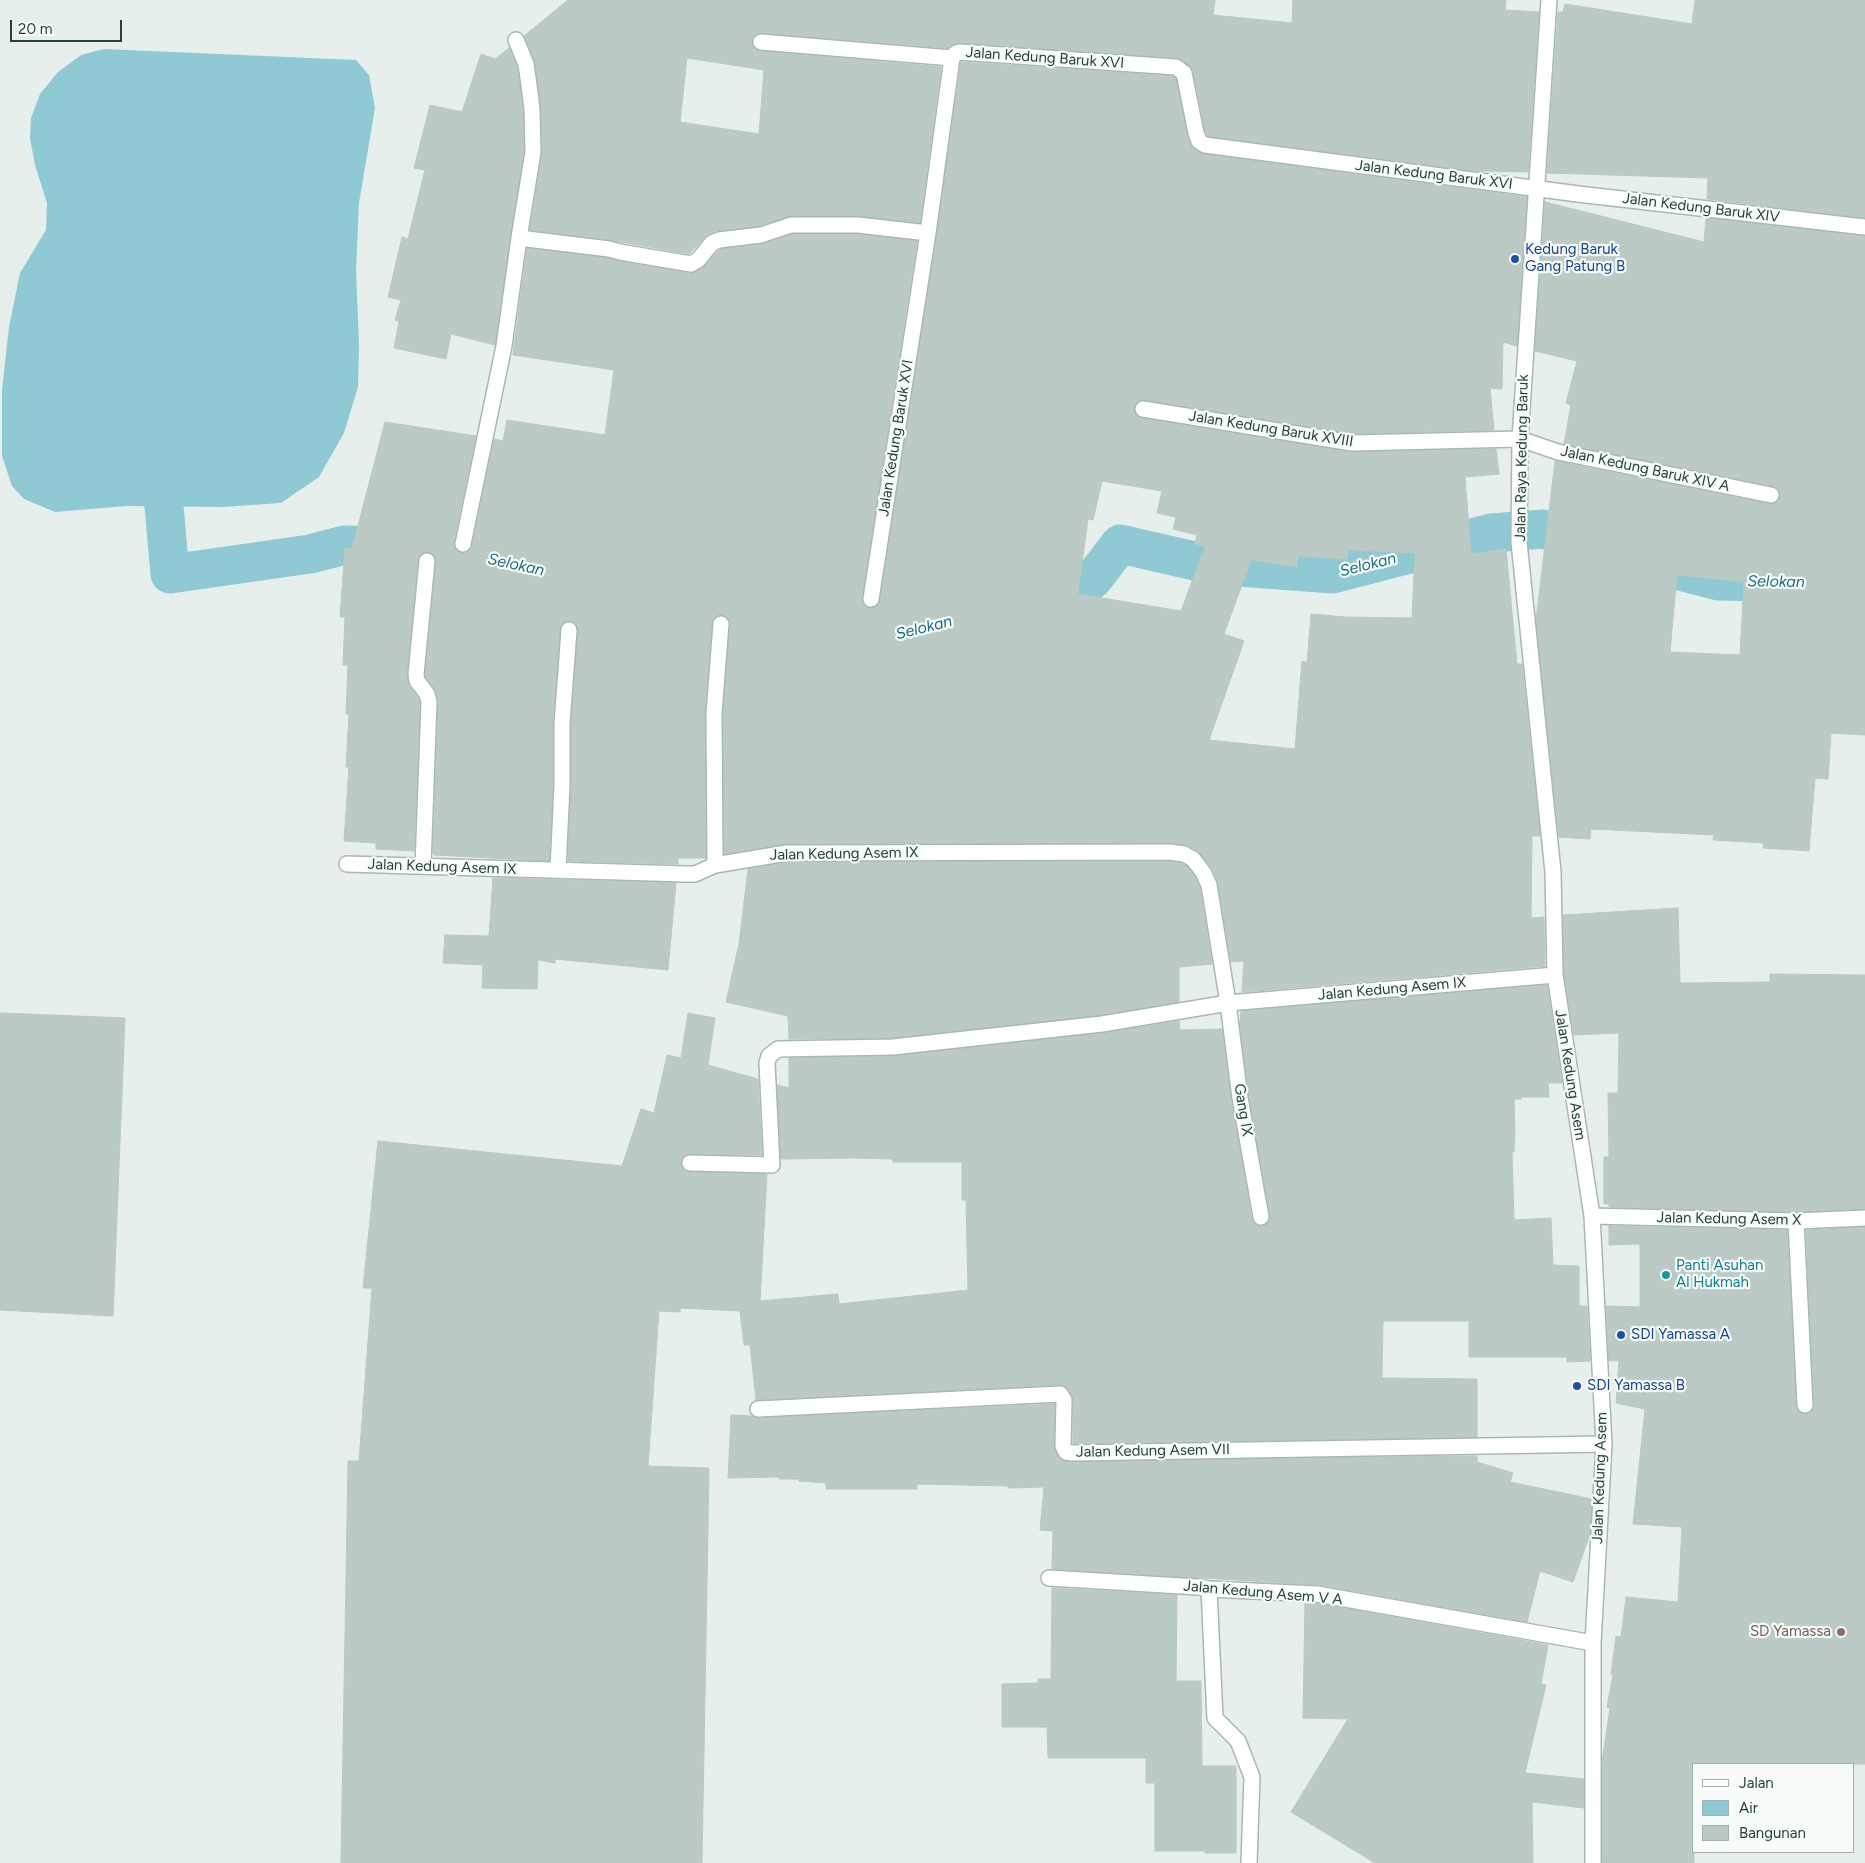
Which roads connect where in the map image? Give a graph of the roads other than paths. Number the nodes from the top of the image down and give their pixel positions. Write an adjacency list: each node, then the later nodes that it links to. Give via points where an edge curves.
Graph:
1 (1549, 0): 5 (street, Jalan Raya Kedung Baruk)
2 (516, 40): 8 (street, via 530,84 533,152)
3 (761, 42): 4 (street)
4 (952, 58): 5 (street, Jalan Kedung Baruk XVI, via 959,52 1176,67 1184,72 1196,133 1205,145); 7 (street, Jalan Kedung Baruk XVI)
5 (1536, 188): 6 (street, Jalan Kedung Baruk XIV); 10 (street, Jalan Raya Kedung Baruk)
6 (1865, 227)
7 (928, 233): 8 (street, via 858,225 791,225 761,235 712,243 691,264 609,249); 14 (street, Jalan Kedung Baruk XVI)
8 (519, 238): 12 (street, via 504,346)
9 (1143, 409): 10 (street, Jalan Kedung Baruk XVIII, via 1352,443)
10 (1520, 439): 11 (street, Jalan Kedung Baruk XIV A, via 1558,452); 21 (street, Jalan Raya Kedung Baruk, via 1519,542 1554,872)
11 (1771, 495)
12 (463, 544)
13 (427, 561): 19 (street, via 416,674 429,702)
14 (871, 599)
15 (721, 624): 18 (street, via 714,713)
16 (569, 630): 20 (street, via 562,724)
17 (347, 864): 19 (street, Jalan Kedung Asem IX)
18 (715, 864): 20 (street, Jalan Kedung Asem IX, via 695,874); 22 (street, Jalan Kedung Asem IX, via 787,853 1184,854 1194,860 1209,885)
19 (423, 866): 20 (street, Jalan Kedung Asem IX)
20 (558, 870)
21 (1555, 975): 22 (street, Jalan Kedung Asem IX); 24 (street, Jalan Kedung Asem)
22 (1228, 1003): 23 (street, Jalan Kedung Asem IX, via 1102,1024 893,1047 778,1049 768,1056 767,1063 772,1165); 25 (street, Gang IX, via 1240,1098)
23 (690, 1163)
24 (1592, 1216): 27 (street, Jalan Kedung Asem X); 30 (street, Jalan Kedung Asem)
25 (1261, 1217)
26 (1865, 1218): 27 (street, Jalan Kedung Asem X)
27 (1796, 1221): 28 (street)
28 (1805, 1405)
29 (758, 1409): 30 (street, Jalan Kedung Asem VII, via 1060,1394 1064,1400 1063,1446 1066,1452 1072,1453)
30 (1604, 1444): 33 (street, Jalan Kedung Asem)
31 (1049, 1578): 32 (street, Jalan Kedung Asem V A)
32 (1209, 1590): 33 (street, Jalan Kedung Asem V A, via 1317,1594); 34 (street, via 1215,1718 1238,1741 1252,1777)
33 (1593, 1643): 35 (street, Jalan Kedung Asem)
34 (1250, 1863)
35 (1593, 1863)

